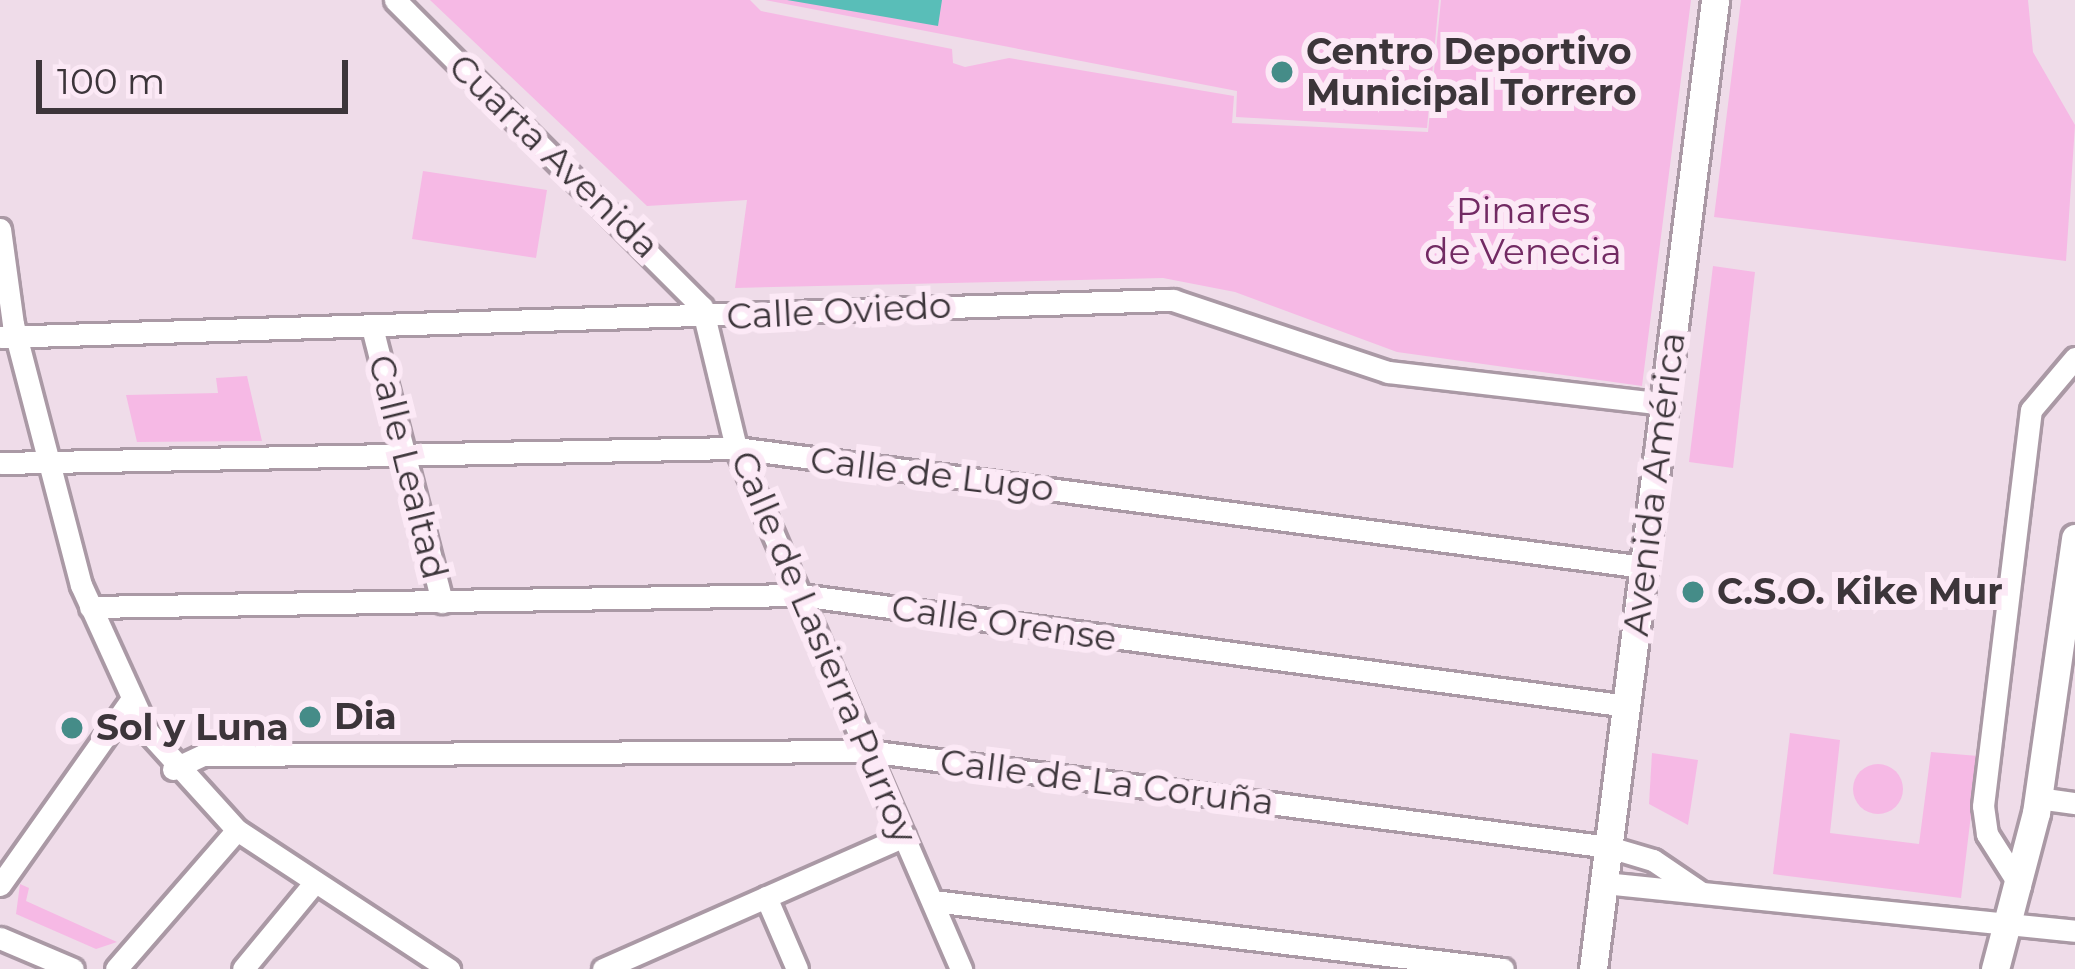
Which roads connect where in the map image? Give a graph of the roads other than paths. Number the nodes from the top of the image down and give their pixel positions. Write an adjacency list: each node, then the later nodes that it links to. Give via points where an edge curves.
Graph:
1 (395, 0): 4 (street, Cuarta Avenida, via 683,283)
2 (1715, 0): 8 (main road, Avenida América)
3 (0, 229): 6 (street)
4 (707, 318): 5 (street, Calle Oviedo); 8 (street, Calle Oviedo, via 1173,300 1388,372); 9 (street, Calle de Lasierra Purroy)
5 (373, 331): 6 (street, Calle Oviedo); 10 (street, Calle Lealtad)
6 (9, 336): 11 (street)
7 (2075, 358): 31 (street, via 2031,410 1983,806 1987,834)
8 (1664, 404): 14 (main road, Avenida América)
9 (736, 448): 10 (street, Calle de Lugo); 14 (street, Calle de Lugo); 15 (street, Calle de Lasierra Purroy)
10 (405, 451): 11 (street, Calle de Lugo); 16 (street, Calle Lealtad)
11 (52, 460): 12 (street, Calle de Lugo); 17 (street)
12 (0, 464)
13 (2075, 539): 18 (main road)
14 (1643, 567): 20 (main road, Avenida América)
15 (800, 595): 16 (street, Calle Orense); 20 (street, Calle Orense); 21 (street, Calle de Lasierra Purroy)
16 (442, 602): 17 (street, Calle Orense)
17 (90, 607): 19 (street)
18 (2068, 633): 23 (main road)
19 (131, 700): 22 (street); 30 (street)
20 (1627, 706): 27 (main road, Avenida América)
21 (868, 751): 22 (street, Calle de La Coruña, via 203,755); 26 (street, Calle de Lasierra Purroy); 27 (street, Calle de La Coruña)
22 (173, 769): 25 (street)
23 (2038, 798): 24 (street); 31 (main road)
24 (2075, 803)
25 (237, 830): 28 (street); 40 (street)
26 (904, 836): 33 (street); 34 (street, Calle de Lasierra Purroy)
27 (1609, 847): 29 (main road, Avenida América); 32 (street, Calle de La Coruña, via 1653,860)
28 (315, 882): 41 (street); 42 (street)
29 (1604, 883): 32 (street); 46 (main road, Avenida América)
30 (0, 885)
31 (2020, 886): 35 (main road)
32 (1700, 892): 35 (street)
33 (766, 897): 38 (street); 43 (street)
34 (933, 901): 44 (street, Calle de Lasierra Purroy); 45 (street)
35 (2007, 926): 36 (street); 47 (main road)
36 (2075, 931)
37 (0, 938): 39 (street)
38 (612, 967)
39 (73, 969)
40 (116, 969)
41 (243, 969)
42 (449, 969)
43 (796, 969)
44 (961, 969)
45 (1503, 969)
46 (1594, 969)
47 (1995, 969)

